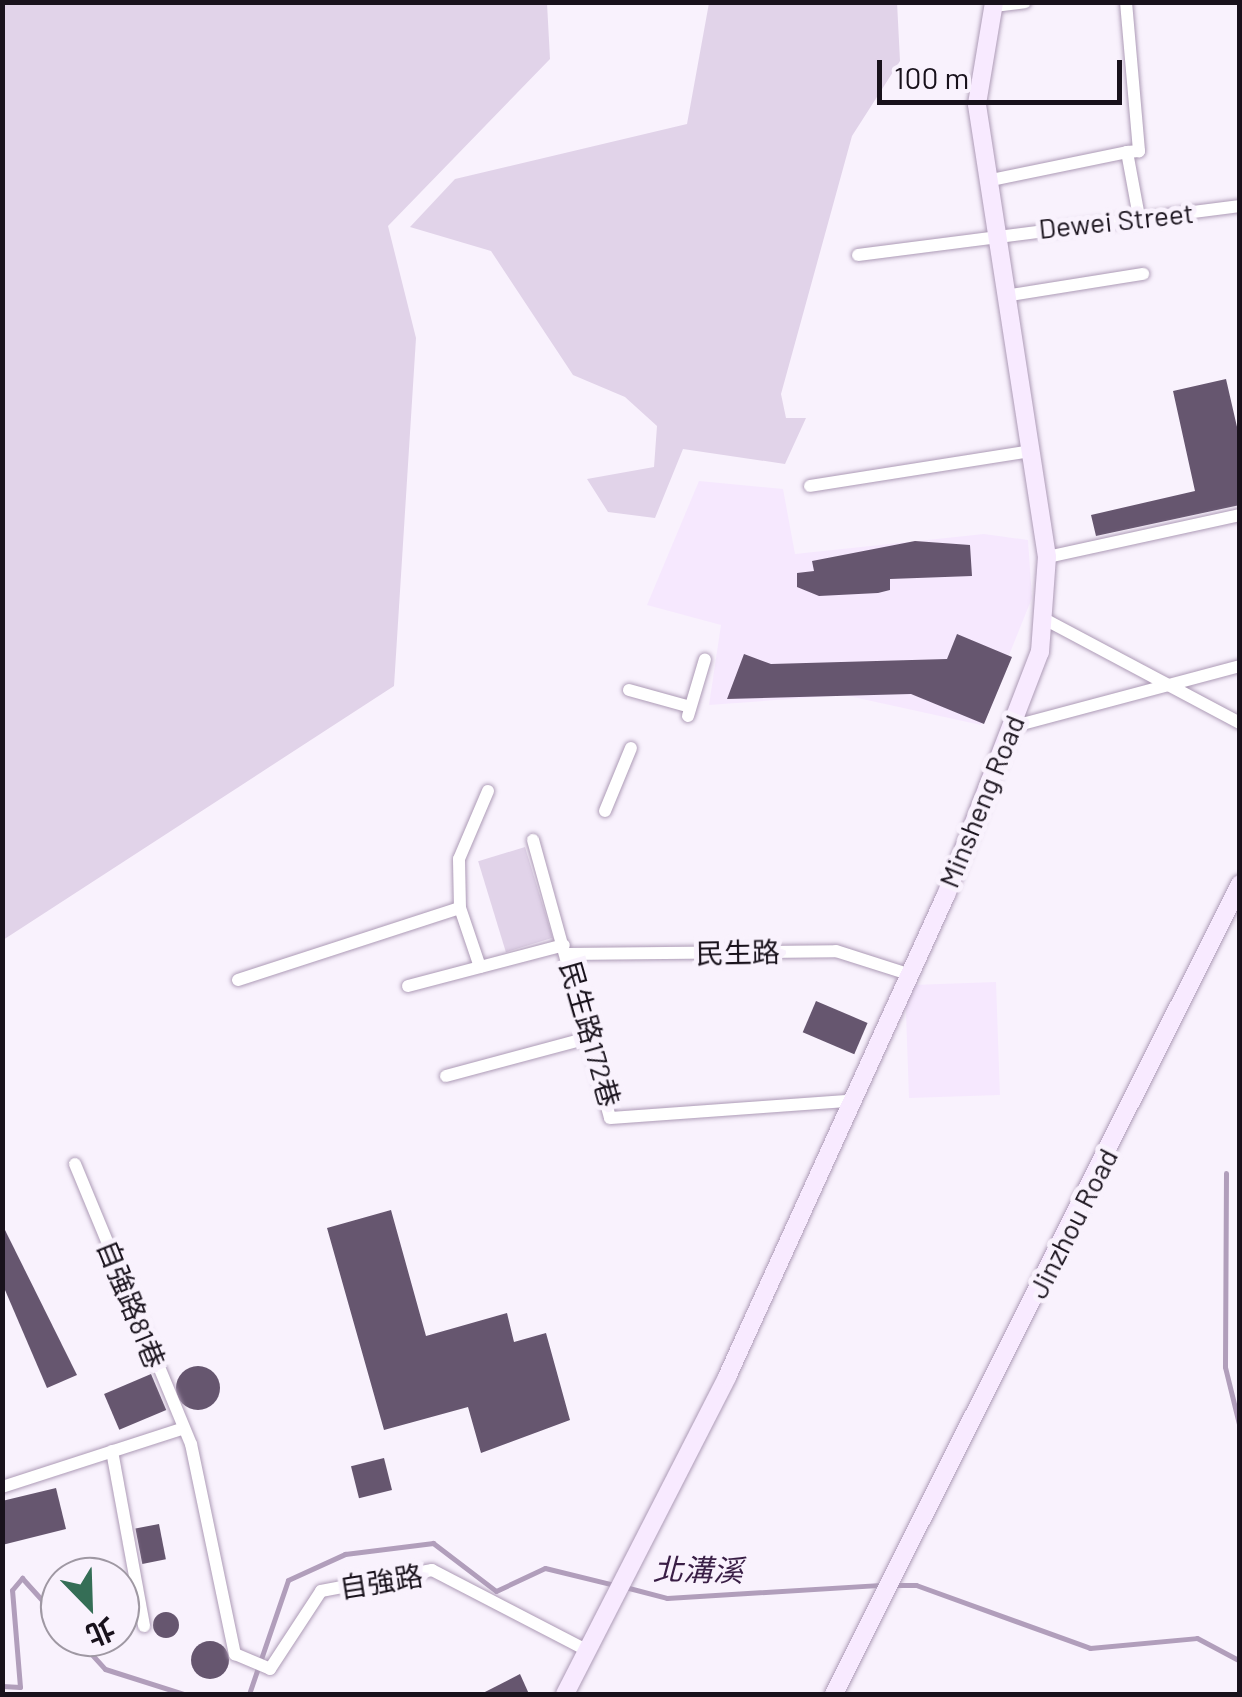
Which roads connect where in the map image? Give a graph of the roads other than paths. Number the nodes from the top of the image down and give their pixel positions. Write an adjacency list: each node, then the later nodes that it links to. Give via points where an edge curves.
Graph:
1 (1025, 2): 3 (street)
2 (1126, 2): 4 (street, via 1139,151)
3 (994, 4): 5 (street, Minsheng Road, via 978,104)
4 (1127, 152): 5 (street); 7 (street)
5 (987, 181): 8 (street, Minsheng Road)
6 (1240, 206): 7 (street, Dewei Street)
7 (1140, 217): 8 (street, Dewei Street)
8 (992, 234): 9 (street, Dewei Street); 11 (street, Minsheng Road)
9 (858, 255)
10 (1142, 274): 11 (street)
11 (1004, 296): 12 (street, Minsheng Road)
12 (1032, 451): 13 (street); 15 (street, Minsheng Road)
13 (810, 486)
14 (1240, 515): 15 (street)
15 (1048, 557): 16 (street, Minsheng Road)
16 (1048, 620): 19 (street); 22 (street, Minsheng Road)
17 (705, 659): 20 (street, via 688,711)
18 (1240, 666): 19 (street)
19 (1163, 681): 21 (street); 22 (street)
20 (629, 690)
21 (1240, 723)
22 (1011, 727): 31 (street, Minsheng Road)
23 (631, 748): 25 (street)
24 (488, 791): 28 (street, via 459,859)
25 (605, 811)
26 (533, 840): 29 (street, 民生路172巷)
27 (1240, 884): 45 (street, Jinzhou Road)
28 (460, 908): 30 (street); 32 (street)
29 (566, 949): 30 (street, 民生路); 31 (street, 民生路, via 836,951); 34 (street, 民生路172巷)
30 (480, 966): 33 (street, 民生路)
31 (905, 974): 36 (street, Minsheng Road)
32 (238, 980)
33 (408, 986)
34 (588, 1038): 35 (street); 36 (street, 民生路172巷, via 610,1118)
35 (446, 1076)
36 (850, 1101): 43 (street, Minsheng Road, via 728,1377 637,1543)
37 (75, 1164): 38 (street, 自強路81巷)
38 (182, 1429): 39 (street, 自強路81巷); 40 (street)
39 (191, 1444): 43 (street, 自強路, via 235,1654 270,1669 321,1591 432,1570)
40 (112, 1451): 41 (street); 42 (street)
41 (2, 1487)
42 (144, 1626)
43 (591, 1646): 44 (street)
44 (565, 1694)
45 (834, 1694)

